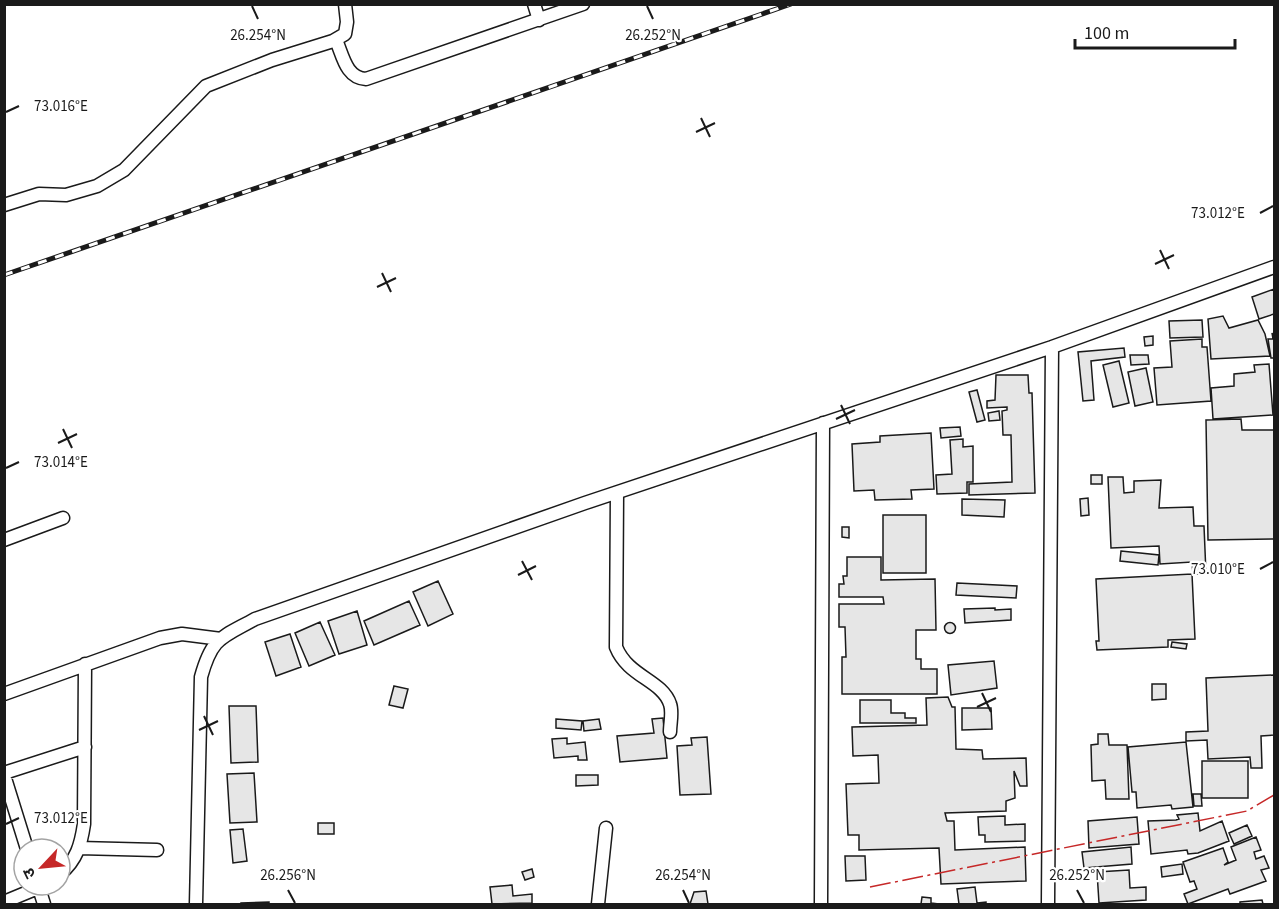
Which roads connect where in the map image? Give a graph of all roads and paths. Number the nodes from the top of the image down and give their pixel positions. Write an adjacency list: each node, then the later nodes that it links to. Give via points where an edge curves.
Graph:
1 (345, 4): 5 (street, via 345,34)
2 (534, 4): 4 (street)
3 (584, 4): 4 (street)
4 (540, 20): 5 (street, via 366,79 350,75)
5 (336, 40): 6 (street, via 206,86 124,170 97,186 66,195 39,194)
6 (4, 205)
7 (1275, 267): 8 (street)
8 (1052, 347): 9 (street); 27 (street)
9 (824, 423): 10 (street); 26 (street)
10 (617, 493): 13 (street, via 255,619); 16 (street, via 616,647 628,668 665,694 671,705)
11 (63, 518): 12 (street)
12 (4, 540)
13 (221, 639): 14 (street, via 182,634); 24 (street, via 208,652 201,677)
14 (85, 663): 15 (street); 17 (street)
15 (4, 694)
16 (670, 732)
17 (85, 747): 18 (street); 21 (street, via 84,824)
18 (4, 774): 20 (street)
19 (606, 828): 25 (street)
20 (23, 837)
21 (79, 849): 22 (street); 23 (street)
22 (157, 850)
23 (72, 860)
24 (196, 904)
25 (598, 904)
26 (821, 904)
27 (1048, 904)

